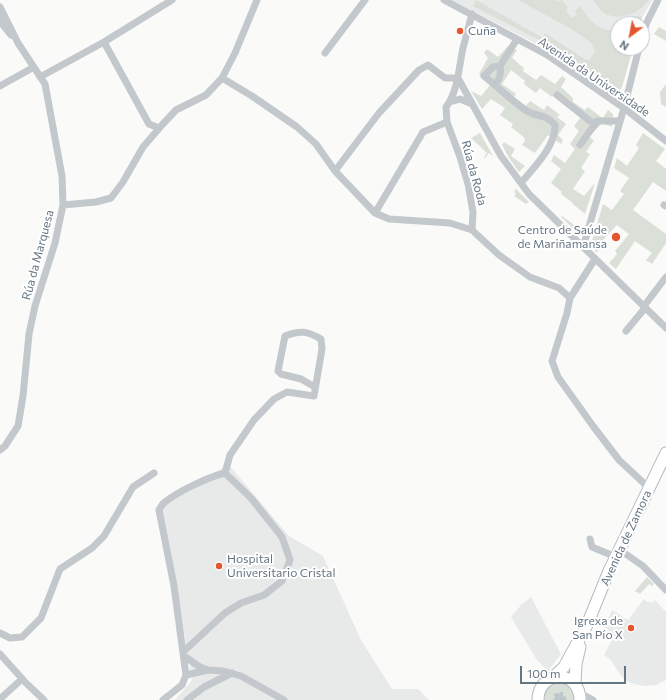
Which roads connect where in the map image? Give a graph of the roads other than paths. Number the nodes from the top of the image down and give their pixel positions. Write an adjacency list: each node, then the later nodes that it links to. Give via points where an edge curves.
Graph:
1 (172, 0): 11 (street)
2 (257, 0): 18 (street)
3 (366, 0): 13 (street)
4 (444, 0): 7 (street, Avenida da Universidade)
5 (658, 0): 8 (street)
6 (0, 7): 12 (street, Rúa da Marquesa)
7 (472, 14): 10 (street, Avenida da Universidade); 19 (street, Rúa da Roda)
8 (650, 16)
9 (0, 19): 12 (street, Rúa da Marquesa)
10 (517, 39): 15 (street); 25 (street, Avenida da Universidade, via 549,56)
11 (104, 42): 17 (street); 29 (street, via 150,124)
12 (18, 43): 16 (street, Rúa da Marquesa)
13 (326, 53)
14 (637, 56): 25 (street)
15 (500, 66): 20 (street, via 501,71); 20 (street, via 493,67 484,76)
16 (34, 67): 17 (street, Rúa da Marquesa); 21 (street)
17 (40, 77): 34 (street, Rúa da Marquesa, via 44,84 62,176)
18 (222, 78): 29 (street, via 206,95 176,110); 32 (street, via 297,127 316,144)
19 (458, 78): 23 (street, Rúa da Roda); 24 (street); 32 (street, via 445,78 428,65 419,70 379,113)
20 (495, 85): 33 (street, via 529,112 544,116 555,125 556,133 552,143)
21 (0, 86)
22 (558, 95): 28 (street)
23 (450, 102): 24 (street, via 460,99); 27 (street, Rúa da Roda, via 446,107)
24 (472, 104): 33 (street, via 501,156)
25 (624, 108): 26 (street); 30 (street, Avenida da Universidade)
26 (620, 120): 28 (street, via 598,121); 37 (street)
27 (447, 122): 35 (street, via 423,132); 36 (street, Rúa da Roda, via 468,184 473,212)
28 (595, 125): 31 (street)
29 (159, 128): 34 (street, via 111,198)
30 (666, 141)
31 (580, 145)
32 (335, 171): 35 (street)
33 (521, 183): 37 (street)
34 (63, 205): 45 (street, Rúa da Marquesa, via 29,334 18,426)
35 (375, 213): 36 (street, via 389,219 450,222)
36 (472, 230): 40 (street, via 499,255 530,277 560,288)
37 (583, 248): 38 (street)
38 (595, 259): 40 (street); 41 (street)
39 (666, 277): 41 (street)
40 (570, 298): 49 (street, via 552,361 558,377 619,460)
41 (645, 307): 42 (street); 43 (street)
42 (666, 328)
43 (626, 331)
44 (315, 387): 44 (street, via 301,379 278,372 285,336 297,331 321,339 322,349); 48 (street, via 314,396 287,392 274,399 254,420 230,455)
45 (0, 450)
46 (666, 453): 49 (street, Avenida de Zamora)
47 (154, 473): 54 (street, via 132,486 104,536 92,548 60,569 41,618 22,636 10,638)
48 (225, 473): 56 (street, via 191,487 164,503 159,510 174,586); 56 (street, via 251,498 282,537 290,560 282,581 264,595 241,602 224,613)
49 (649, 488): 51 (street, Avenida de Zamora)
50 (590, 539): 51 (street, via 592,547)
51 (618, 554): 52 (street, via 643,566); 53 (street, Avenida de Zamora)
52 (666, 590)
53 (586, 625): 60 (street, Avenida de Zamora, via 564,666); 62 (street, Avenida de Zamora, via 576,659)
54 (0, 633)
55 (0, 654): 61 (street)
56 (183, 654): 57 (street); 59 (street)
57 (208, 670): 58 (street); 59 (street)
58 (233, 673): 68 (street, via 204,687); 69 (street)
59 (186, 675): 67 (street, via 182,685)
60 (552, 678): 62 (street, via 570,679); 64 (street, Avenida de Zamora, via 543,684)
61 (22, 679): 63 (street); 65 (street)
62 (578, 692): 70 (street)
63 (40, 698): 66 (street)
64 (537, 698)
65 (0, 699)
66 (30, 700)
67 (164, 700)
68 (187, 700)
69 (284, 700)
70 (593, 700)

